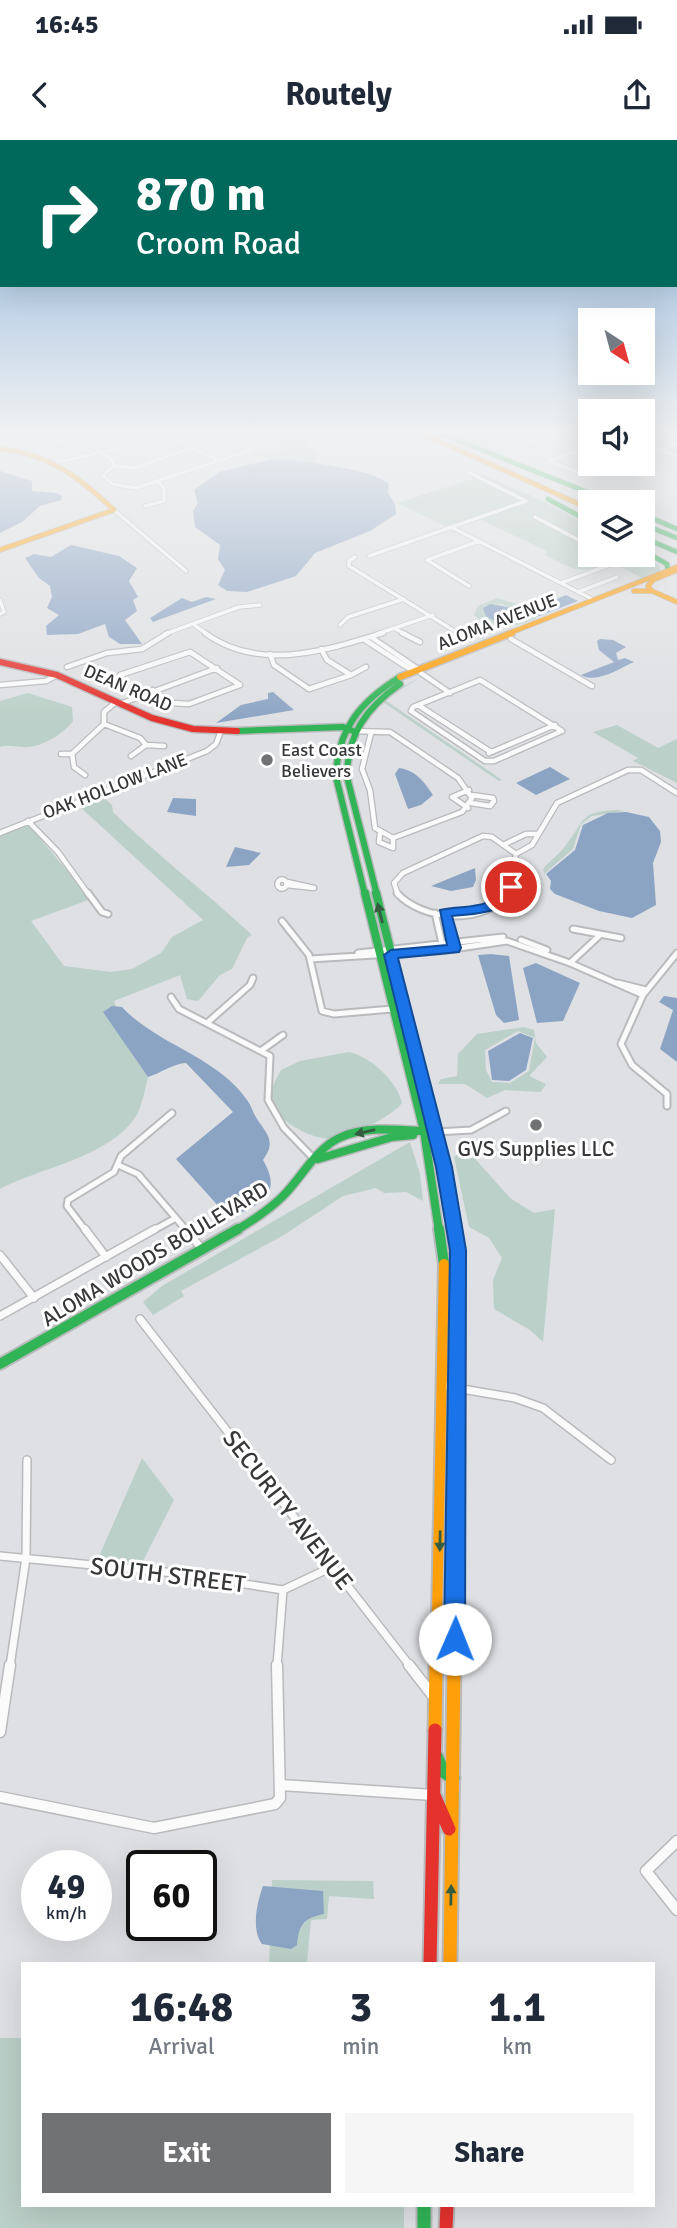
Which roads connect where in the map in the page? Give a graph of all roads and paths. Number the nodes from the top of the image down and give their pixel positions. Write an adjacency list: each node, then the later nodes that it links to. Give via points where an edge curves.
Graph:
1 (59, 529): 13 (main road)
2 (137, 529): 19 (street)
3 (449, 529): 15 (street)
4 (456, 529): 10 (street)
5 (558, 529): 9 (street)
6 (656, 529): 8 (main road)
7 (655, 537): 12 (main road)
8 (677, 538)
9 (578, 540)
10 (480, 541): 22 (street); 23 (street, via 427,560)
11 (655, 543): 14 (main road)
12 (677, 546)
13 (0, 550)
14 (677, 552)
15 (369, 556)
16 (355, 557): 27 (street, via 349,566)
17 (655, 557): 20 (main road)
18 (604, 567): 22 (street)
19 (186, 571)
20 (673, 572): 24 (main road, via 653,580); 26 (main road, via 663,587); 29 (main road, ALOMA AVENUE)
21 (617, 577): 25 (street)
22 (561, 583): 25 (street)
23 (469, 586)
24 (650, 588): 30 (main road); 34 (main road, ALOMA AVENUE)
25 (578, 592): 29 (street)
26 (677, 597)
27 (404, 599): 33 (street); 36 (street, via 348,617)
28 (0, 600): 32 (street)
29 (594, 600): 34 (main road); 39 (main road, ALOMA AVENUE)
30 (677, 602)
31 (260, 605): 35 (street, via 239,607)
32 (2, 613)
33 (433, 615): 37 (street); 38 (street)
34 (558, 621): 39 (main road, ALOMA AVENUE)
35 (193, 624): 44 (street, via 230,649); 46 (street, via 142,649 107,653)
36 (340, 625)
37 (395, 629): 40 (street); 42 (street)
38 (453, 630)
39 (513, 636): 49 (main road, ALOMA AVENUE); 49 (main road, ALOMA AVENUE); 55 (street)
40 (371, 638): 41 (street); 49 (street)
41 (365, 640): 43 (street); 49 (street)
42 (419, 642)
43 (321, 649): 44 (street); 51 (street, via 327,660)
44 (270, 654): 51 (street, via 274,665 309,688)
45 (0, 662): 52 (main road, DEAN ROAD)
46 (67, 667)
47 (366, 667): 51 (street)
48 (217, 668): 50 (street, via 186,652); 56 (street); 56 (street, via 239,687 189,704 172,702)
49 (416, 673): 57 (street); 62 (main road, ALOMA AVENUE, via 371,695); 64 (main road, ALOMA AVENUE, via 376,701)
50 (120, 675)
51 (351, 675)
52 (57, 679): 53 (street); 53 (street); 58 (main road, DEAN ROAD)
53 (46, 681): 54 (street)
54 (0, 685)
55 (592, 686)
56 (153, 690): 58 (street)
57 (450, 692): 59 (street); 61 (street, via 480,680)
58 (119, 703): 60 (street, via 104,716); 63 (main road, DEAN ROAD, via 174,725)
59 (418, 705): 70 (street); 74 (street, via 411,711)
60 (104, 724): 67 (street, via 140,738); 72 (street)
61 (555, 725): 66 (street); 69 (street, via 562,731)
62 (342, 729): 63 (main road, DEAN ROAD); 64 (main road, DEAN ROAD); 79 (main road, via 334,765)
63 (222, 731): 80 (street, OAK HOLLOW LANE, via 207,751)
64 (353, 731): 65 (street); 81 (main road, via 346,762)
65 (371, 733): 76 (street, via 390,732 455,776); 83 (street, via 362,769)
66 (518, 741): 69 (street); 70 (street)
67 (146, 745): 68 (street); 73 (street)
68 (164, 746)
69 (528, 747): 74 (street, via 494,761)
70 (491, 752): 74 (street)
71 (61, 754): 72 (street)
72 (72, 754): 75 (street, via 74,767)
73 (131, 756)
74 (480, 757)
75 (85, 775)
76 (470, 793): 78 (street); 78 (street, via 452,797); 78 (street, via 494,801 491,806)
77 (677, 793): 84 (street, via 640,770 628,770 557,803)
78 (469, 806): 85 (street)
79 (344, 810): 81 (main road); 102 (main road)
80 (28, 821): 82 (street, OAK HOLLOW LANE); 92 (street)
81 (359, 821): 101 (main road, one-way to 81)
82 (0, 833)
83 (380, 833): 85 (street); 85 (street, via 377,840 393,848)
84 (537, 834): 86 (street); 87 (street, via 532,845)
85 (393, 838)
86 (503, 845): 87 (street); 90 (street, via 490,836 480,837 397,878 393,887 403,901)
87 (516, 854): 91 (street, via 509,892 499,904)
88 (287, 884): 89 (street)
89 (314, 888)
90 (435, 913): 91 (street); 96 (street)
91 (444, 913): 95 (street)
92 (108, 914)
93 (282, 922): 104 (street)
94 (573, 929): 97 (street)
95 (449, 930): 96 (street); 99 (street)
96 (439, 931): 100 (street)
97 (598, 936): 98 (street); 105 (street)
98 (621, 938)
99 (453, 946): 100 (street); 105 (street, via 507,941)
100 (443, 947): 101 (street)
101 (390, 952): 102 (street); 117 (main road)
102 (379, 953): 104 (street); 109 (main road)
103 (677, 953): 107 (street)
104 (310, 959): 109 (street, via 322,1011)
105 (572, 964): 107 (street)
106 (253, 978): 110 (street)
107 (644, 993): 113 (street, via 622,1038 622,1051 667,1094)
108 (172, 997): 110 (street, via 180,1009)
109 (392, 1009): 116 (main road)
110 (207, 1023): 112 (street)
111 (283, 1035): 112 (street)
112 (262, 1050): 118 (street, via 271,1062 268,1100 284,1128)
113 (667, 1106)
114 (506, 1111): 117 (street, via 471,1130)
115 (172, 1113): 119 (street, via 121,1156)
116 (424, 1131): 117 (main road, ALOMA WOODS BOULEVARD); 118 (main road, ALOMA WOODS BOULEVARD); 128 (main road, via 444,1253)
117 (436, 1132): 129 (main road, via 458,1250)
118 (315, 1160): 121 (main road, ALOMA WOODS BOULEVARD, via 276,1204)
119 (118, 1165): 120 (street, via 138,1174); 123 (street, via 68,1200)
120 (174, 1219): 121 (street); 123 (street)
121 (203, 1250): 127 (main road, ALOMA WOODS BOULEVARD)
122 (0, 1255): 124 (street)
123 (106, 1257): 124 (street)
124 (34, 1298): 125 (street)
125 (0, 1317)
126 (140, 1318): 134 (street, SECURITY AVENUE)
127 (0, 1364)
128 (444, 1387): 129 (street); 136 (main road, one-way to 136)
129 (458, 1389): 131 (street, via 515,1398 543,1408); 139 (main road)
130 (27, 1460): 133 (street)
131 (611, 1460)
132 (0, 1556): 133 (street, SOUTH STREET)
133 (26, 1558): 135 (street, SOUTH STREET, via 175,1573); 137 (street)
134 (332, 1567): 135 (street); 136 (street, SECURITY AVENUE)
135 (283, 1590): 140 (street, via 277,1650)
136 (436, 1700): 138 (main road)
137 (0, 1732)
138 (435, 1752): 139 (main road, via 443,1771); 141 (main road)
139 (453, 1778): 143 (main road)
140 (281, 1785): 141 (street); 142 (street, via 281,1798 261,1809 154,1828)
141 (433, 1795): 143 (main road); 146 (main road)
142 (0, 1797)
143 (452, 1836): 147 (main road, one-way to 143)
144 (677, 1841): 145 (street, via 646,1871)
145 (677, 1910)
146 (430, 1962)
147 (450, 1962)
148 (424, 2207): 150 (main road)
149 (447, 2207): 151 (main road)
150 (424, 2228)
151 (446, 2228)

